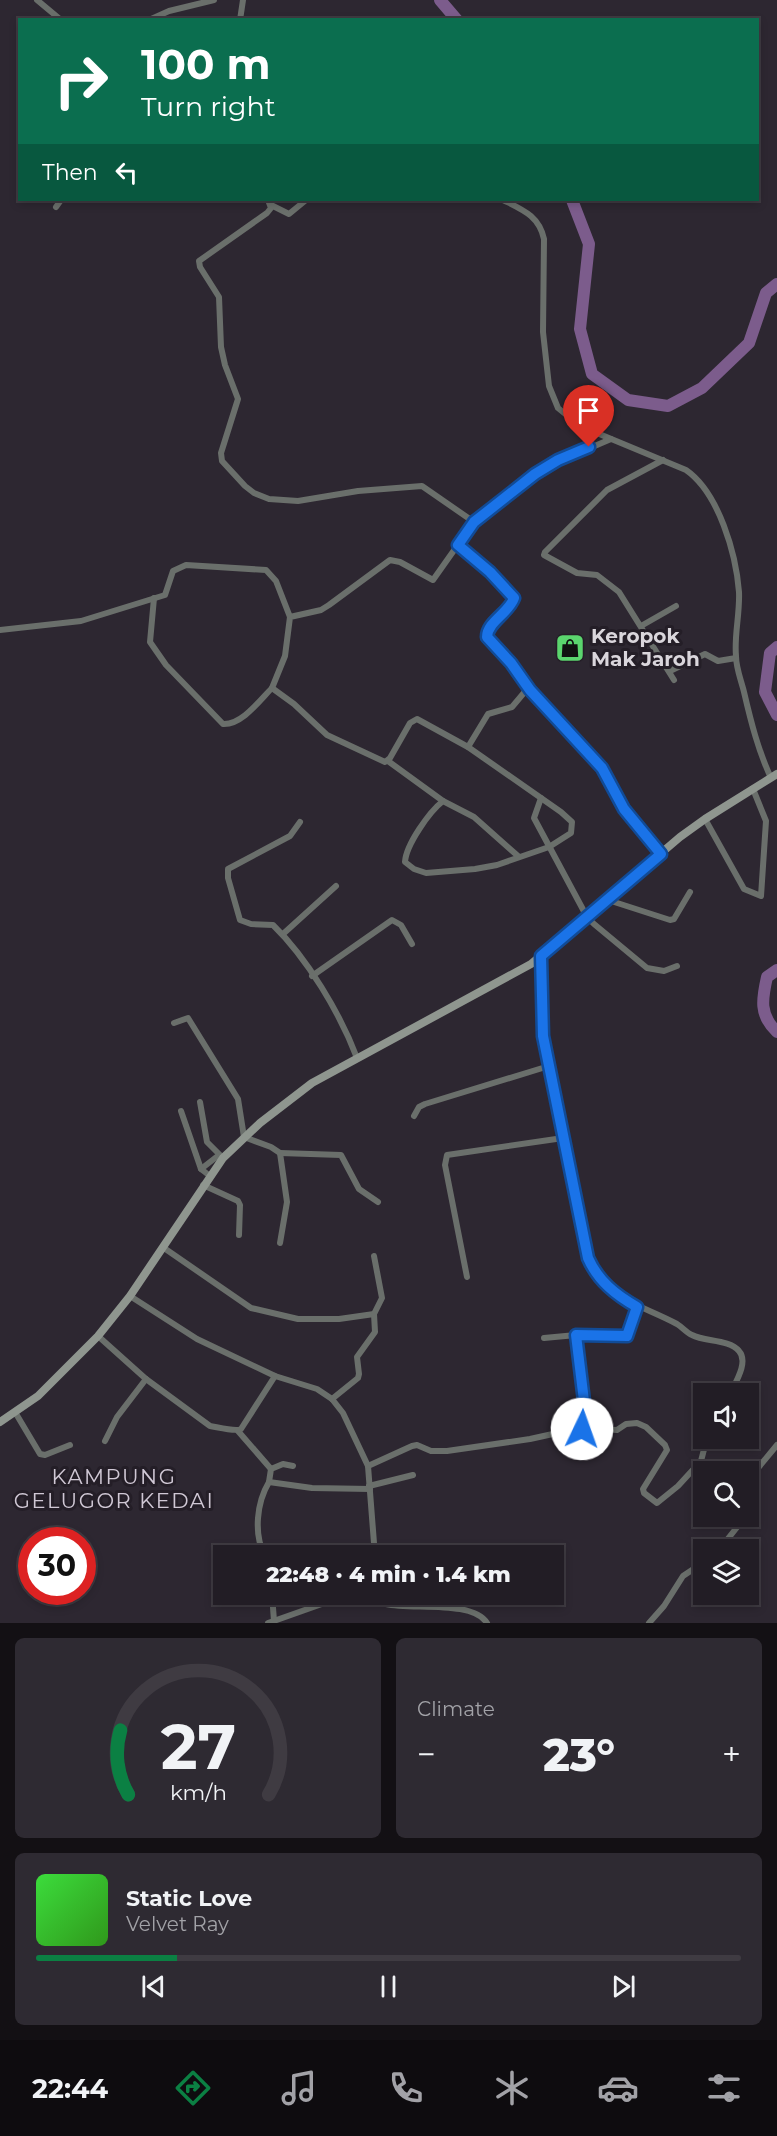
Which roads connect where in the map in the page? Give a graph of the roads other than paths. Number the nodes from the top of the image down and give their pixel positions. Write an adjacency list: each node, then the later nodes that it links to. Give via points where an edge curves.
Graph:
1 (37, 0): 4 (street)
2 (214, 0): 5 (street, via 169,10)
3 (243, 0): 6 (street)
4 (59, 18)
5 (153, 18)
6 (240, 18)
7 (60, 201): 11 (street)
8 (305, 201): 10 (street, via 289,214)
9 (505, 201): 12 (street, via 531,214 542,229 543,332 554,401 580,426)
10 (269, 202): 14 (street, via 267,213 199,261 219,297 221,347 238,399 222,461 254,493 269,499 298,501 422,486)
11 (56, 207)
12 (611, 439): 13 (street); 14 (street, via 550,465)
13 (663, 460): 19 (street, via 608,490 545,552 545,557 578,573 601,576 619,592); 21 (street, via 695,476 714,502 727,534 739,592)
14 (474, 522): 15 (street)
15 (458, 545): 18 (street, via 433,580 390,560 321,610); 25 (street, via 513,596 510,606 486,634)
16 (154, 598): 18 (street, via 167,592 172,571 181,566 266,570 272,575); 20 (street, via 81,621); 24 (street, via 150,642 166,665 223,723 230,724 247,712)
17 (676, 606): 19 (street)
18 (290, 617): 24 (street, via 285,656)
19 (641, 626): 22 (street)
20 (0, 630)
21 (736, 658): 22 (street, via 718,661 705,654); 28 (street, via 756,745)
22 (670, 671): 23 (street)
23 (674, 680)
24 (272, 688): 27 (street, via 327,735)
25 (528, 688): 26 (street, via 512,706 488,714); 35 (street, via 602,768 624,809)
26 (468, 747): 27 (street, via 417,718 410,723); 30 (street)
27 (388, 761): 31 (street)
28 (774, 776): 29 (main road)
29 (753, 789): 32 (main road); 32 (street, via 766,821 761,896 744,889)
30 (542, 798): 34 (street, via 534,818); 34 (street, via 572,822 573,828)
31 (443, 801): 36 (street, via 474,817); 36 (street, via 423,824 405,856 405,862 414,869 426,873 475,869)
32 (705, 819): 35 (main road)
33 (300, 822): 41 (street, via 290,836 226,872 240,920 273,925)
34 (549, 847): 36 (street); 40 (street)
35 (661, 854): 39 (main road)
36 (518, 856)
37 (336, 886): 41 (street)
38 (690, 892): 39 (street, via 670,920)
39 (608, 900): 40 (main road)
40 (587, 917): 43 (main road); 44 (street, via 640,965 664,971)
41 (283, 934): 45 (street)
42 (412, 944): 45 (street, via 392,920)
43 (541, 956): 47 (main road); 48 (street, via 543,1036)
44 (677, 966)
45 (312, 976): 47 (street)
46 (174, 1023): 52 (street, via 188,1018 201,1037 238,1099)
47 (357, 1058): 52 (main road, via 312,1083)
48 (549, 1066): 51 (street, via 425,1104); 53 (street)
49 (200, 1102): 55 (street, via 207,1142)
50 (181, 1111): 56 (street)
51 (414, 1116)
52 (244, 1137): 54 (street); 55 (main road)
53 (563, 1138): 64 (street, via 447,1155 445,1165); 66 (street, via 588,1258 614,1293)
54 (280, 1153): 59 (street, via 341,1155 359,1189); 61 (street, via 287,1202)
55 (221, 1157): 56 (street); 57 (main road)
56 (201, 1169): 57 (street)
57 (210, 1176): 58 (main road)
58 (203, 1185): 60 (street, via 240,1205); 62 (main road)
59 (378, 1202)
60 (239, 1235)
61 (280, 1244)
62 (164, 1248): 65 (main road); 67 (street, via 251,1308 298,1319)
63 (374, 1256): 67 (street, via 382,1298)
64 (467, 1277)
65 (130, 1296): 69 (main road); 71 (street, via 197,1339)
66 (637, 1307): 68 (street, via 627,1336); 73 (street, via 692,1335 739,1350 742,1356)
67 (374, 1314): 74 (street, via 375,1332 357,1357 358,1378)
68 (576, 1335): 70 (street); 77 (street, via 584,1401)
69 (98, 1336): 72 (street); 75 (main road, via 38,1396)
70 (544, 1338)
71 (275, 1377): 74 (street, via 317,1389); 78 (street)
72 (146, 1379): 78 (street, via 205,1424); 79 (street, via 117,1417)
73 (736, 1383)
74 (332, 1399): 85 (street, via 343,1413)
75 (15, 1412): 76 (main road); 80 (street, via 40,1454)
76 (0, 1422)
77 (582, 1429): 85 (street, via 447,1451 431,1451 417,1445); 88 (street, via 611,1431 637,1423 665,1445 665,1454 643,1488 657,1503)
78 (238, 1431): 87 (street)
79 (105, 1441)
80 (70, 1445)
81 (777, 1445): 86 (street)
82 (704, 1449): 83 (street)
83 (701, 1461)
84 (293, 1466): 87 (street, via 283,1464)
85 (368, 1466): 91 (street)
86 (759, 1467)
87 (271, 1469): 90 (street)
88 (693, 1470)
89 (412, 1475): 91 (street)
90 (268, 1482): 91 (street, via 312,1488); 94 (street, via 258,1509)
91 (369, 1488): 95 (street)
92 (737, 1527): 93 (street)
93 (728, 1539)
94 (260, 1545)
95 (374, 1545)
96 (693, 1569): 102 (street, via 683,1576)
97 (272, 1605): 100 (street)
98 (319, 1605): 100 (street)
99 (399, 1605): 101 (street, via 465,1610)
100 (271, 1622)
101 (487, 1623)
102 (649, 1623)

